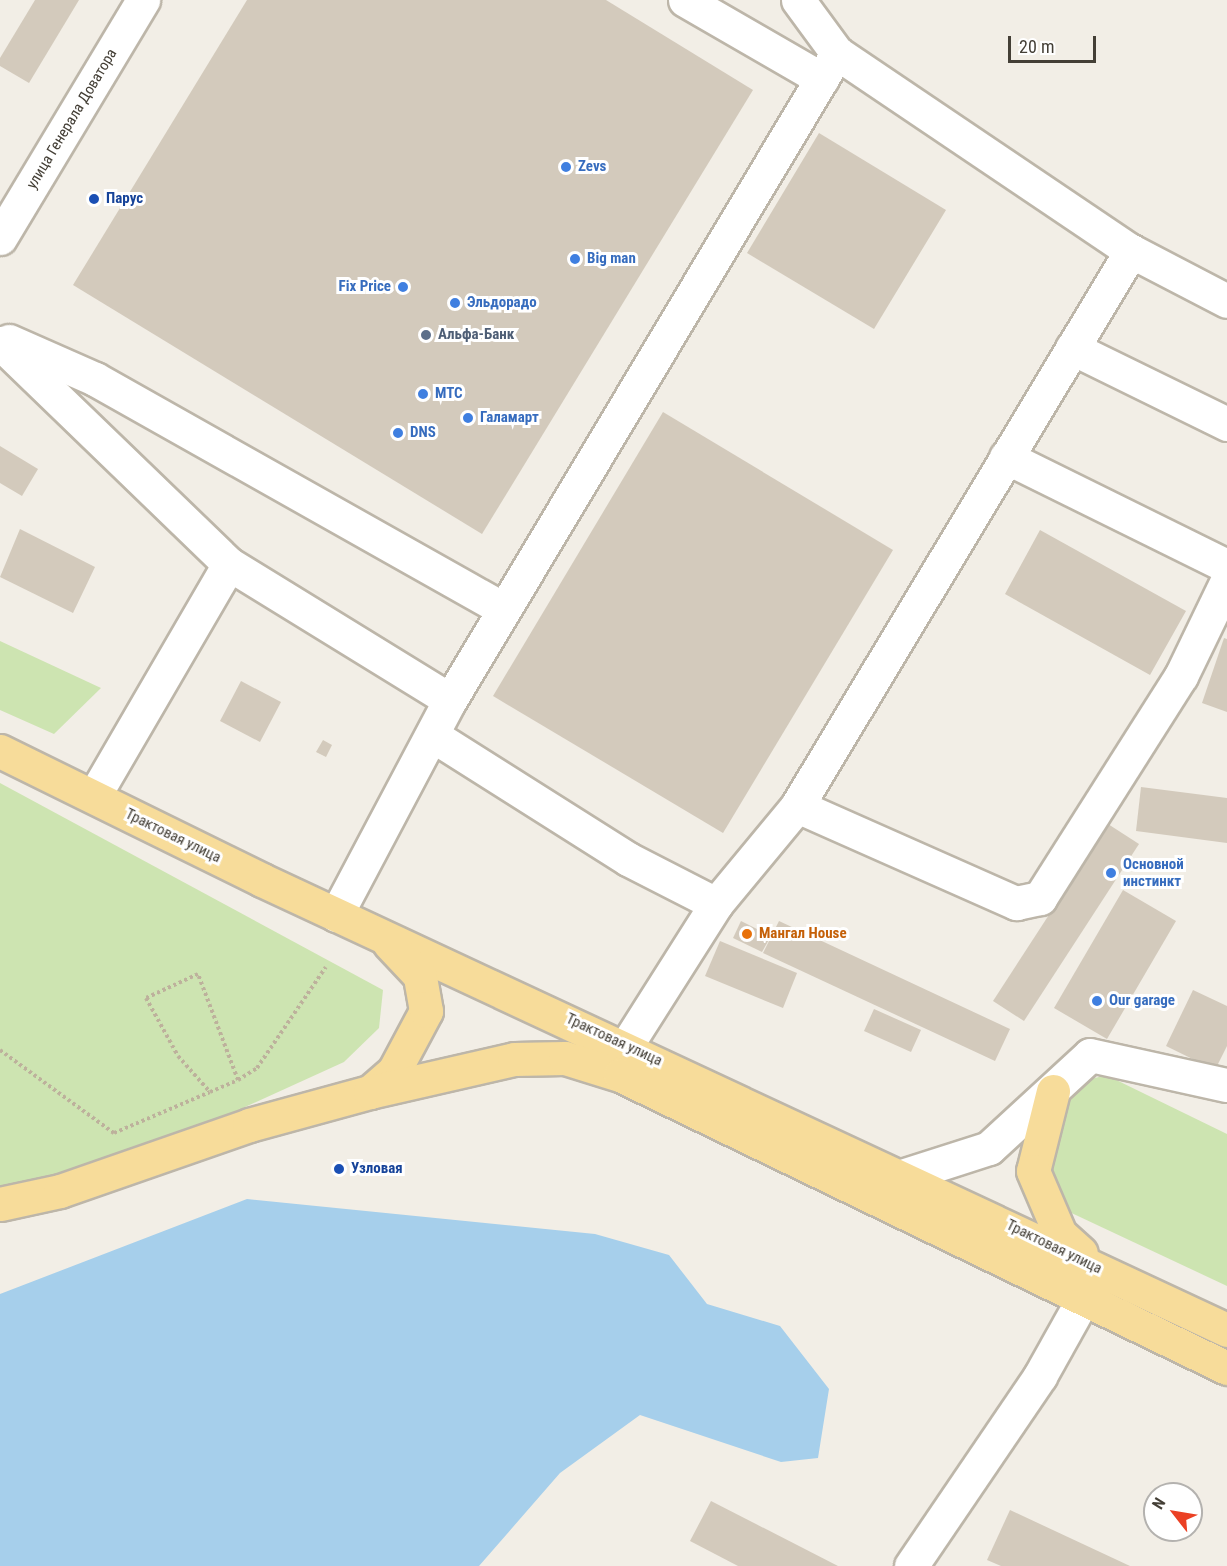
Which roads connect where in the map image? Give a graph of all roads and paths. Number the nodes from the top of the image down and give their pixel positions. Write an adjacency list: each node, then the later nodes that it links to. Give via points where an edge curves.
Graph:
1 (143, 0): 5 (street, улица Генерала Доватора)
2 (685, 0): 4 (street)
3 (798, 0): 4 (street)
4 (830, 66): 6 (street); 16 (street)
5 (0, 238)
6 (1131, 251): 7 (street); 10 (street)
7 (1227, 301)
8 (0, 337): 16 (street, via 95,379)
9 (0, 343): 13 (street)
10 (1072, 348): 11 (street); 12 (street)
11 (1227, 424)
12 (1006, 457): 14 (street); 21 (street)
13 (229, 564): 17 (street); 20 (street)
14 (1227, 566)
15 (1227, 580): 21 (street, via 1181,676 1040,898 1017,903)
16 (503, 609): 17 (street)
17 (450, 700): 18 (street)
18 (432, 735): 22 (street, via 628,859); 23 (street)
19 (0, 751): 20 (main road, Трактовая улица)
20 (94, 796): 23 (main road, Трактовая улица)
21 (796, 806): 22 (street)
22 (716, 904): 27 (street)
23 (336, 915): 24 (main road, Трактовая улица)
24 (374, 930): 27 (main road, Трактовая улица); 32 (main road, via 416,970 427,1002 407,1052)
25 (326, 967): 28 (path, via 257,1068)
26 (0, 1050): 31 (path, via 114,1133)
27 (623, 1060): 32 (main road, via 532,1057); 33 (main road, Трактовая улица); 36 (main road, Трактовая улица)
28 (238, 1080): 31 (path); 31 (path, via 198,974 146,998 178,1056)
29 (1227, 1084): 30 (street, via 1090,1055)
30 (1053, 1091): 33 (street, via 989,1148); 35 (main road, via 1033,1172 1060,1234)
31 (210, 1092)
32 (370, 1092): 34 (main road, via 249,1125 60,1191)
33 (905, 1175): 35 (main road, Трактовая улица)
34 (0, 1204)
35 (1095, 1267): 37 (main road, Трактовая улица)
36 (1083, 1299): 38 (main road, Трактовая улица); 39 (street, via 1040,1376)
37 (1227, 1330)
38 (1227, 1368)
39 (911, 1566)

